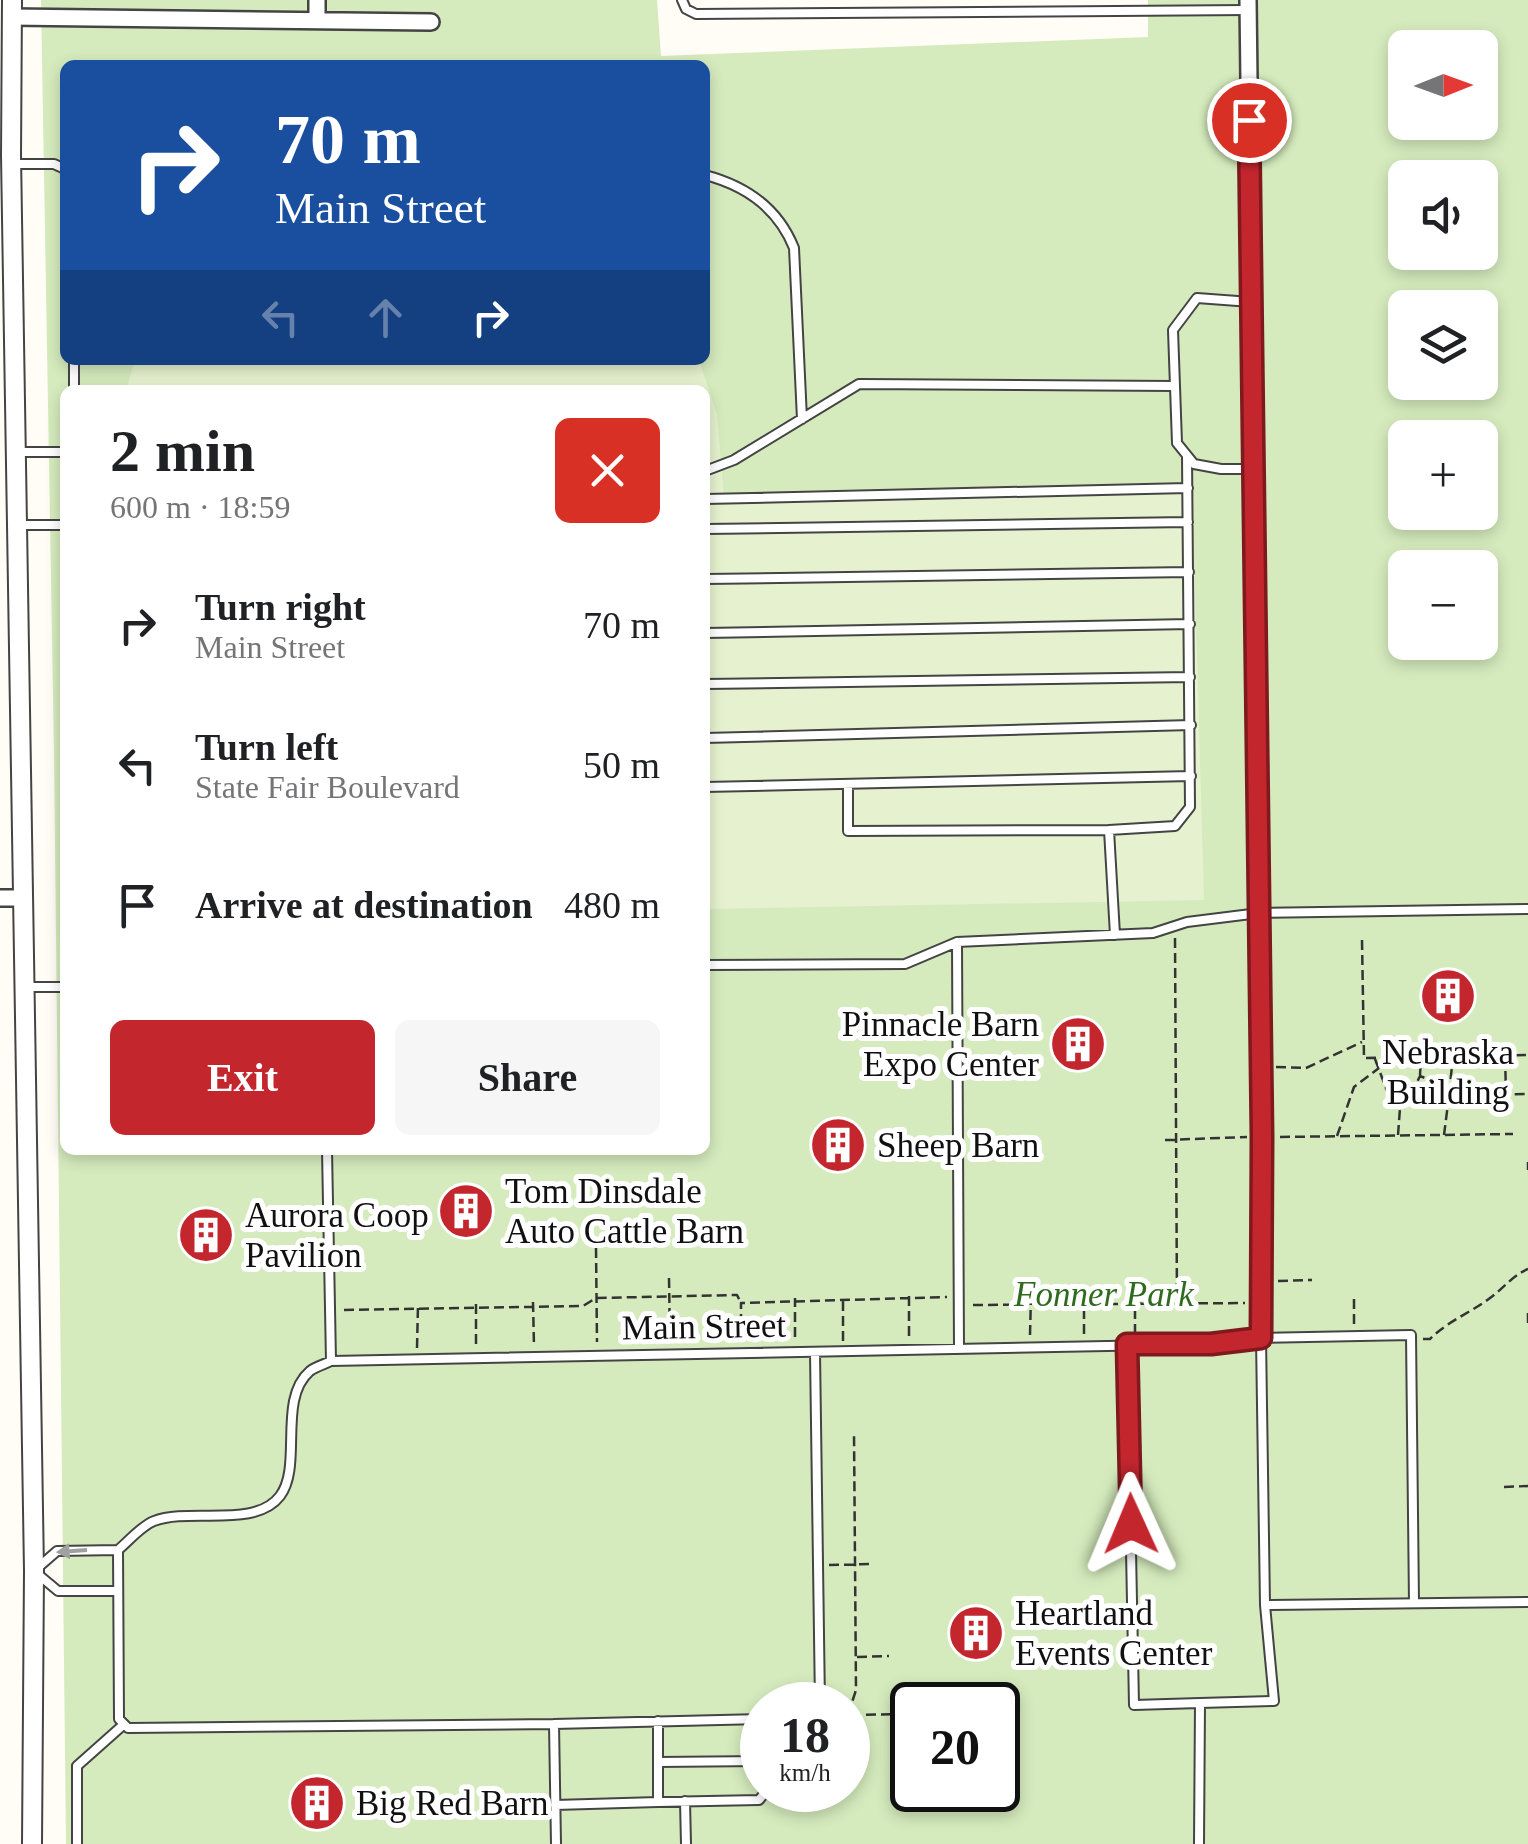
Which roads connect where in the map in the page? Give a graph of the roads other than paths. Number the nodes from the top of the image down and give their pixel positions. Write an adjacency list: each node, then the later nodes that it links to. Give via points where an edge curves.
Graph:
1 (318, 0): 6 (street)
2 (682, 0): 3 (lane, via 696,14)
3 (1127, 5): 4 (lane)
4 (1248, 5): 12 (street)
5 (12, 8): 6 (street); 8 (street)
6 (317, 20): 7 (street)
7 (431, 22)
8 (6, 62): 9 (street)
9 (8, 159): 10 (lane); 15 (street)
10 (60, 167)
11 (710, 177): 14 (lane, via 758,197 784,223 794,248)
12 (1251, 302): 13 (lane, via 1198,298 1173,330); 19 (street)
13 (1175, 386): 14 (lane, via 859,384); 17 (lane, via 1177,442)
14 (802, 419): 18 (lane)
15 (16, 452): 16 (lane); 23 (street)
16 (60, 452)
17 (1187, 456): 19 (lane, via 1194,464); 20 (lane)
18 (710, 469)
19 (1253, 469): 41 (street)
20 (1188, 488): 21 (lane); 22 (lane)
21 (710, 498)
22 (1188, 522): 25 (lane); 26 (lane)
23 (16, 525): 24 (lane); 39 (street)
24 (60, 525)
25 (710, 529)
26 (1189, 572): 27 (lane); 28 (lane)
27 (710, 579)
28 (1190, 624): 29 (lane); 30 (lane)
29 (710, 633)
30 (1190, 677): 31 (lane); 32 (lane)
31 (710, 684)
32 (1191, 725): 33 (lane); 34 (lane)
33 (710, 738)
34 (1191, 776): 35 (lane); 37 (lane, via 1190,807 1175,826)
35 (848, 784): 36 (lane); 37 (lane, via 848,831)
36 (710, 787)
37 (1108, 830): 42 (lane)
38 (0, 898): 39 (street)
39 (22, 898): 45 (street)
40 (1528, 909): 41 (lane)
41 (1259, 913): 42 (lane); 48 (street)
42 (1115, 935): 43 (lane)
43 (957, 942): 44 (lane, via 905,964); 50 (lane)
44 (710, 966)
45 (24, 987): 46 (lane); 54 (street)
46 (60, 987)
47 (327, 1155): 52 (lane)
48 (1261, 1338): 49 (lane, Main Street); 57 (lane, Main Street, via 1412,1338); 58 (lane)
49 (1131, 1344): 50 (lane, Main Street); 60 (lane, via 1134,1704)
50 (959, 1348): 51 (lane, Main Street)
51 (815, 1352): 52 (lane, Main Street); 59 (lane)
52 (331, 1361): 53 (lane, via 308,1372 297,1393 288,1480 268,1508 151,1522)
53 (118, 1550): 54 (lane, one-way to 54, via 58,1550); 55 (lane)
54 (34, 1571): 55 (lane, via 58,1591); 71 (street)
55 (118, 1591): 64 (lane)
56 (1528, 1602): 57 (lane)
57 (1414, 1603): 58 (lane)
58 (1265, 1605): 60 (lane, via 1274,1701)
59 (820, 1682)
60 (1200, 1703): 75 (lane)
61 (740, 1719): 62 (lane)
62 (658, 1721): 63 (lane); 66 (lane)
63 (554, 1724): 64 (lane); 70 (lane)
64 (122, 1726): 72 (lane, via 77,1766)
65 (740, 1761): 66 (lane)
66 (658, 1762): 69 (lane)
67 (740, 1800): 68 (lane)
68 (686, 1801): 69 (lane); 74 (lane)
69 (658, 1802): 70 (lane)
70 (555, 1805): 73 (lane)
71 (32, 1844)
72 (77, 1844)
73 (556, 1844)
74 (686, 1844)
75 (1200, 1844)

